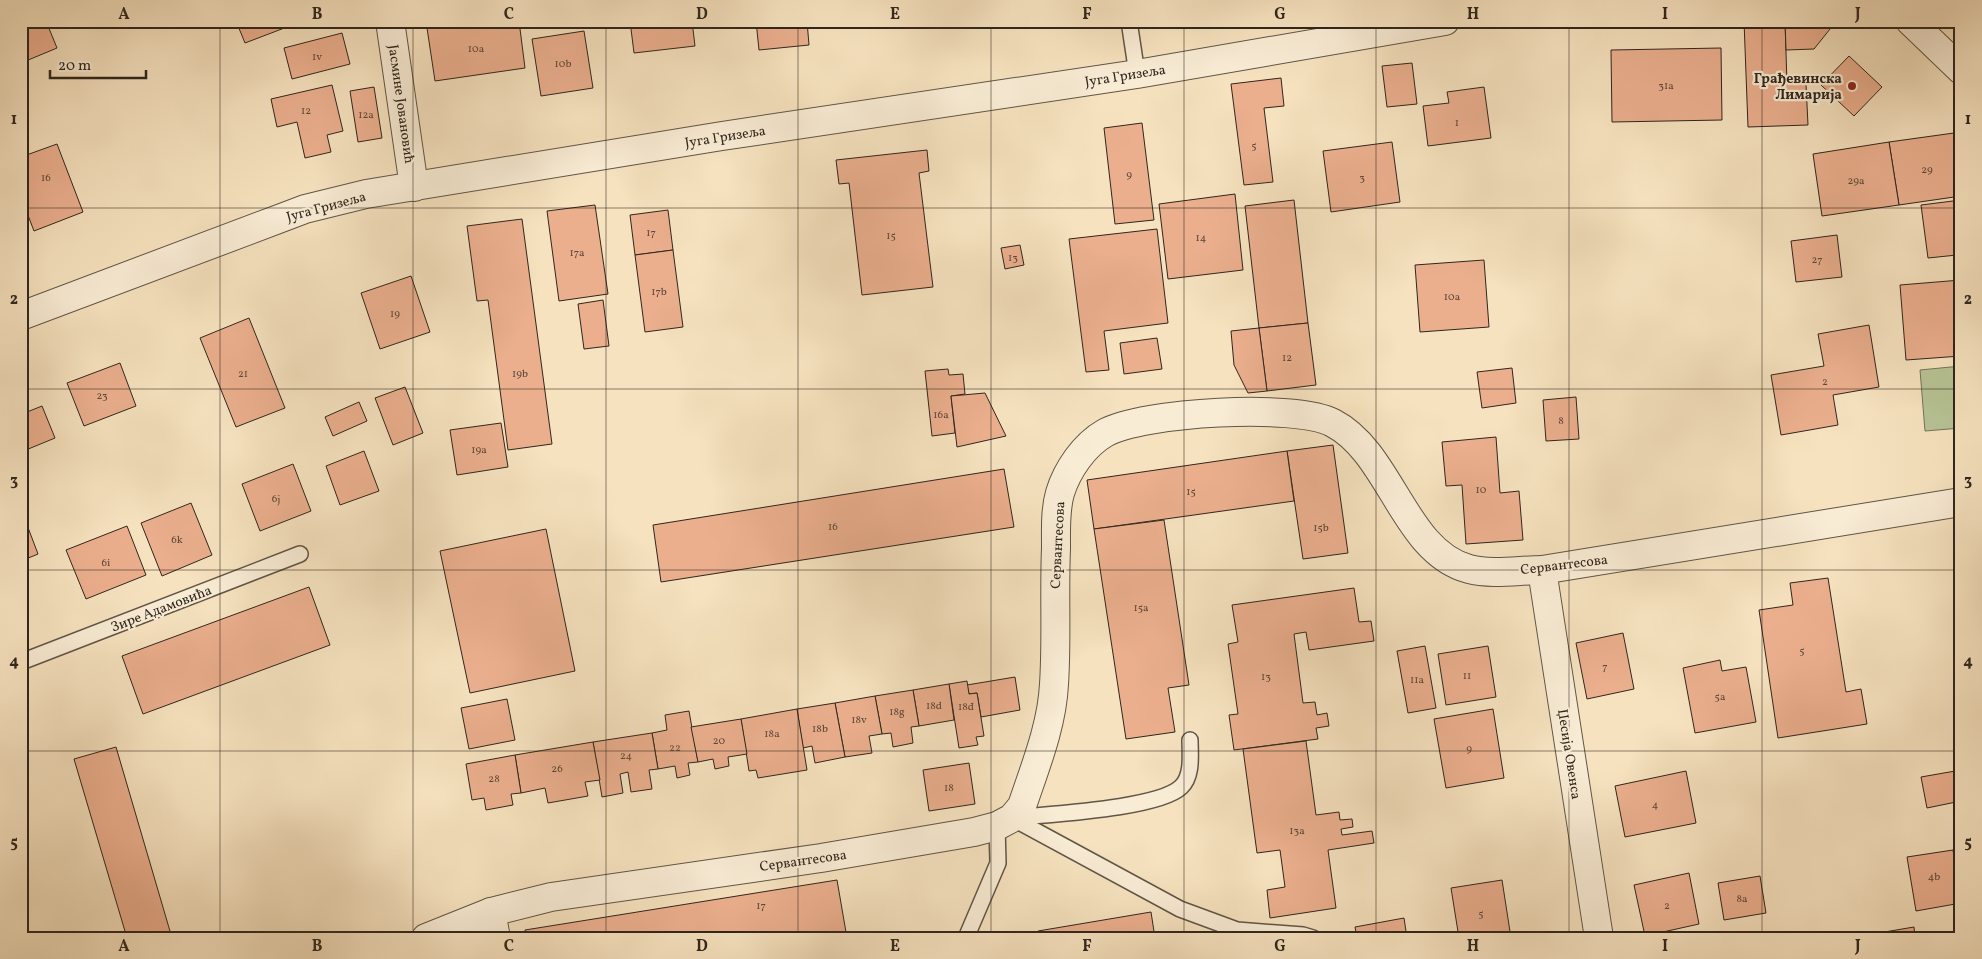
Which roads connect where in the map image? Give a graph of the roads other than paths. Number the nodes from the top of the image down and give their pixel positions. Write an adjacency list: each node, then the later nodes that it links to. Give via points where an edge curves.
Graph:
1 (390, 21): 7 (street, Јасмине Јовановић)
2 (1129, 21): 6 (lane)
3 (1445, 21): 6 (street, Југа Гризеља)
4 (1910, 21): 5 (street)
5 (1961, 70)
6 (1137, 74): 7 (street, Југа Гризеља, via 722,136)
7 (414, 187): 8 (street, Југа Гризеља, via 366,194 305,209)
8 (21, 316)
9 (1961, 502): 11 (street, Сервантесова)
10 (300, 554): 12 (lane, Зире Адамовића)
11 (1542, 570): 14 (street, Сервантесова, via 1484,571 1442,556 1409,517 1364,448 1348,432 1318,417 1225,411 1144,421 1105,433 1086,446 1060,494 1051,710 1022,806); 19 (street, Џесија Овенса)
12 (21, 662)
13 (1190, 740): 14 (lane, via 1190,772 1182,787 1159,799)
14 (1004, 822): 15 (street, Сервантесова, via 929,841 559,896); 17 (lane, via 998,862); 18 (lane, via 1180,910 1213,923 1237,930)
15 (494, 925): 16 (street, Сервантесова)
16 (426, 938)
17 (966, 938)
18 (1313, 938)
19 (1599, 938)

